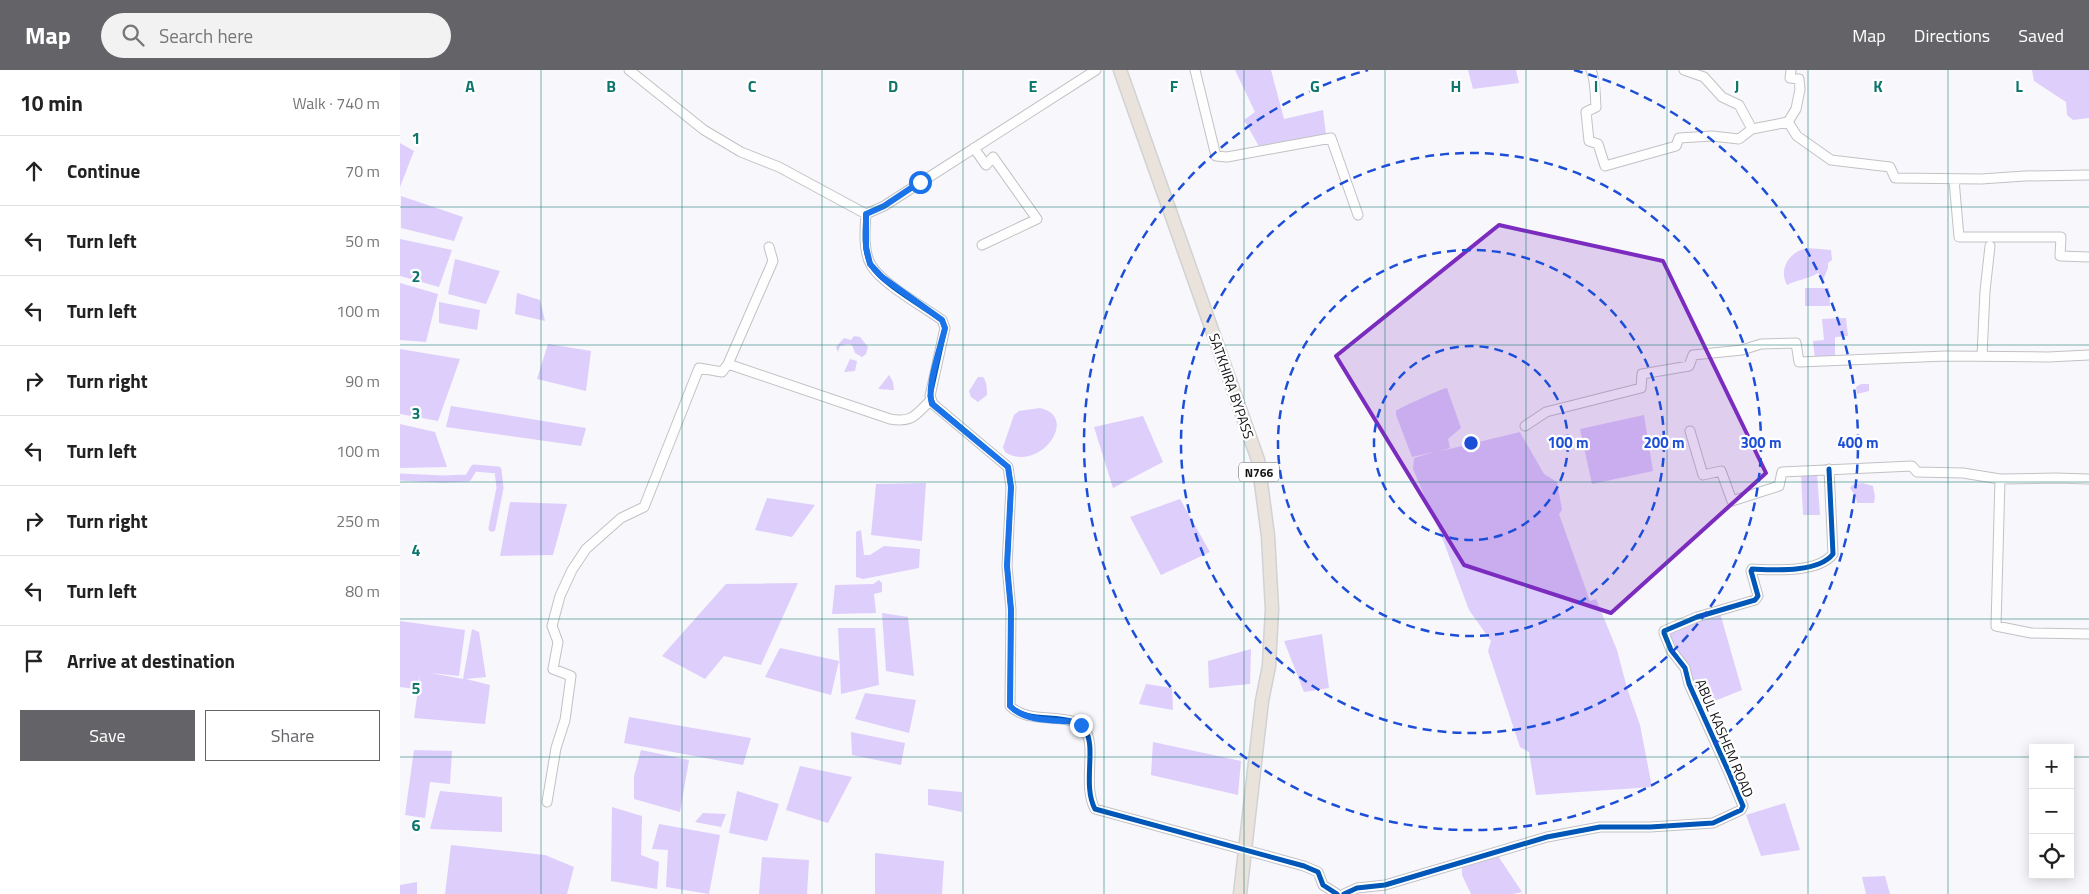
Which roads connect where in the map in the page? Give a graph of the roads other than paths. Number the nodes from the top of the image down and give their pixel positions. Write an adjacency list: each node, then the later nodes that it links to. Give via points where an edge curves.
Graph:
1 (629, 70): 13 (street, via 704,130)
2 (1096, 70): 10 (street)
3 (1120, 70): 30 (highway, SATKHIRA BYPASS / N766, via 1258,460 1268,536 1272,609 1269,666)
4 (1195, 70): 14 (street, via 1216,156 1227,157 1331,138)
5 (1591, 70): 9 (street, via 1596,107 1586,112 1589,141 1598,144 1605,166 1676,146 1678,138 1712,136 1739,139)
6 (1684, 70): 9 (street, via 1704,77 1722,97 1739,105)
7 (1791, 70): 8 (street, via 1790,78 1799,79 1800,90 1796,109)
8 (1788, 122): 9 (street); 12 (street, via 1797,136 1831,160 1890,167 1895,178)
9 (1752, 129)
10 (974, 148): 13 (street, via 884,206); 15 (street, via 986,165 993,157 1038,219)
11 (2089, 175): 12 (street)
12 (1966, 179): 18 (street, via 1954,180 1959,237 2061,237 2060,256)
13 (866, 214): 22 (street, via 866,247 870,264 882,277 944,323)
14 (1358, 215)
15 (982, 245)
16 (1990, 246): 19 (street)
17 (769, 247): 21 (street, via 773,260)
18 (2089, 257)
19 (1982, 356): 20 (street); 23 (street, via 1799,362 1796,343 1761,344 1742,350 1692,355 1689,366 1642,374 1641,388 1546,412)
20 (2089, 356)
21 (728, 364): 22 (street, via 901,421 910,420); 29 (street, via 722,372 699,368 644,507 621,518 586,549 560,596 552,626 558,642 553,669 571,676)
22 (931, 400): 30 (street, via 1006,464 1010,471 1007,566 1011,610 1010,706 1016,712 1030,716 1075,722 1085,730 1089,742 1090,799 1095,809)
23 (1525, 426)
24 (1690, 431): 25 (street, via 1703,475 1720,470 1732,501 1779,486 1782,472)
25 (1830, 469): 26 (street, via 1912,466 1917,472 1963,473); 33 (street, ABUL KASHEM ROAD, via 1833,554 1829,559 1819,565 1779,570 1752,569 1758,596 1755,600 1697,617 1664,631 1671,650 1685,668 1688,684 1734,782 1743,806 1741,810 1713,823 1600,827 1547,837)
26 (2000, 479): 27 (street); 28 (street, via 1996,626 2031,633)
27 (2089, 479)
28 (2089, 634)
29 (547, 802)
30 (1244, 850): 31 (highway, SATKHIRA BYPASS / N766); 32 (street, via 1318,872 1323,885)
31 (1240, 894)
32 (1337, 894)
33 (1344, 894)

